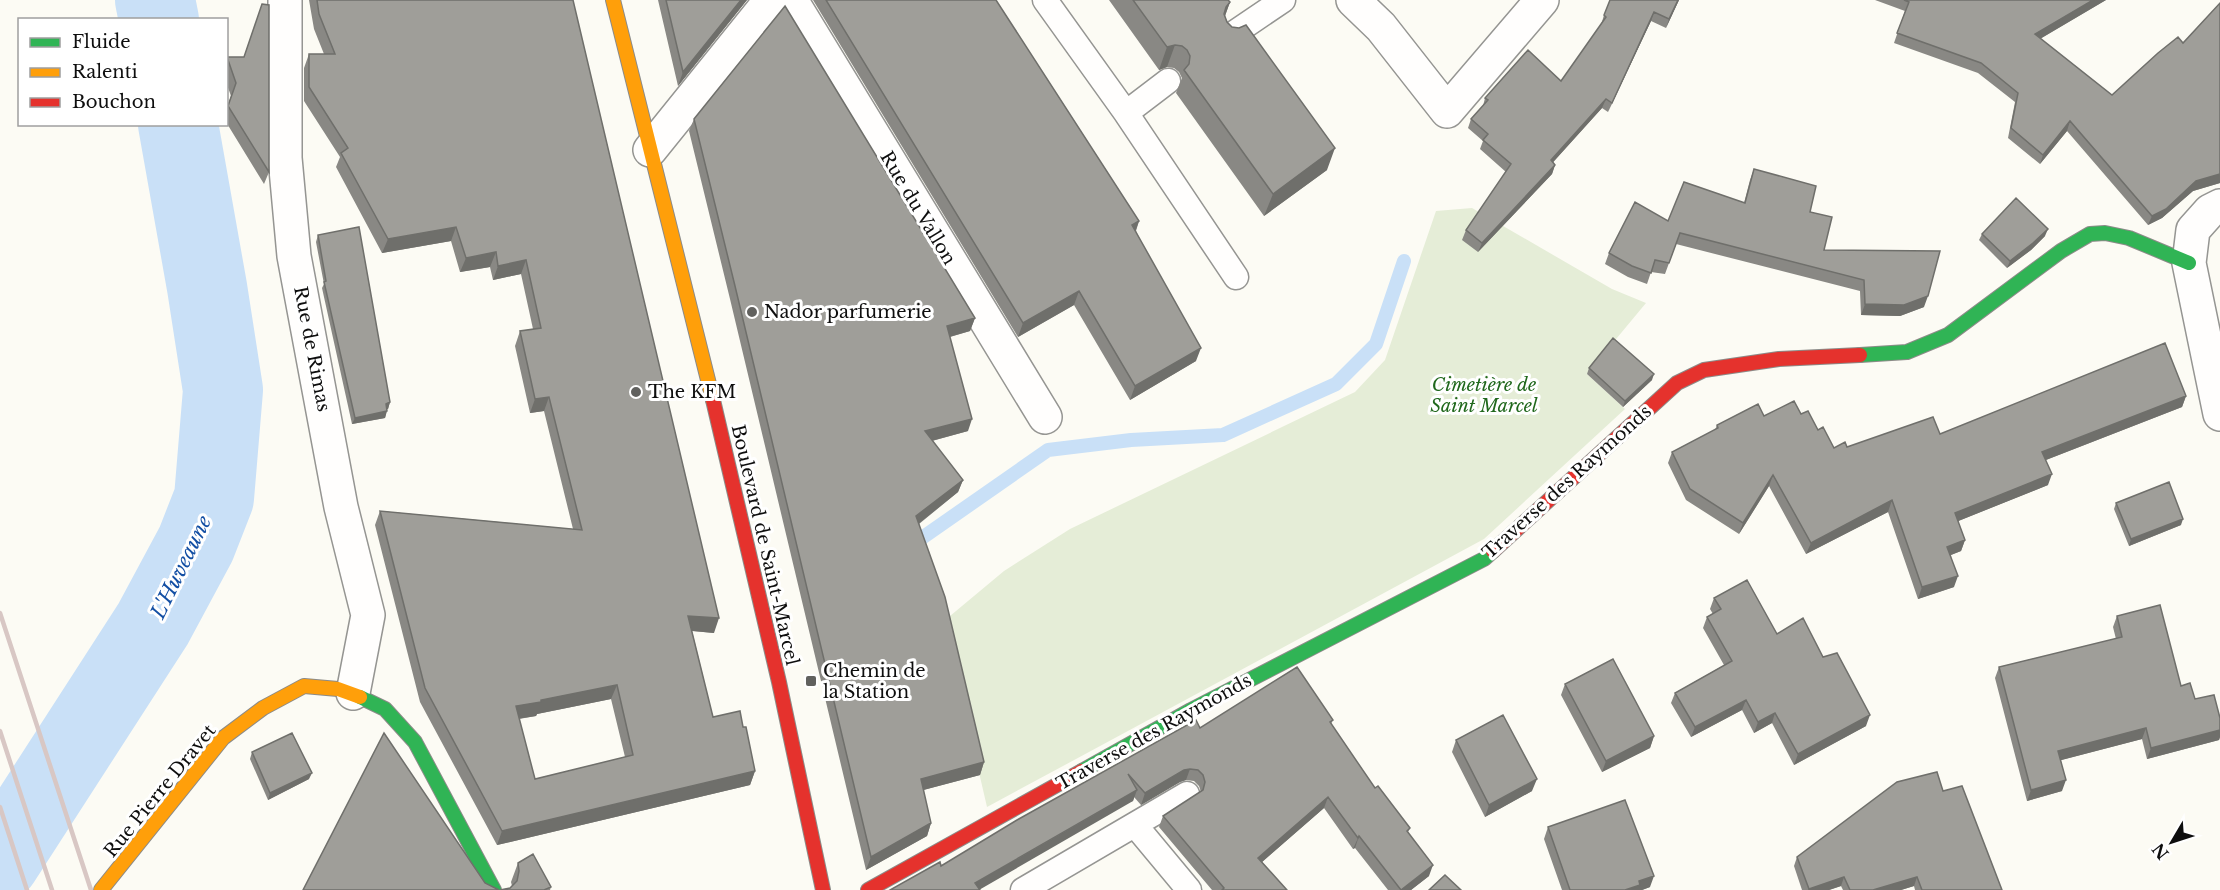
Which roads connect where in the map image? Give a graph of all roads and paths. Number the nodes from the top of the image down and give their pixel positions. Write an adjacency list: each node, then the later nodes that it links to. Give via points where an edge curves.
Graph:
1 (285, 0): 18 (street, Rue de Rimas, via 285,158 294,256 341,507 368,615)
2 (613, 0): 12 (street, Boulevard de Saint-Marcel)
3 (771, 0): 12 (street)
4 (791, 0): 17 (street, Rue du Vallon)
5 (1045, 0): 11 (lane)
6 (1283, 0): 9 (lane)
7 (1353, 0): 8 (street, via 1381,27 1447,111)
8 (1542, 0)
9 (1230, 36)
10 (1168, 81): 11 (lane)
11 (1126, 113): 15 (lane)
12 (650, 150): 23 (street, Boulevard de Saint-Marcel, via 736,498)
13 (2220, 206): 14 (street, via 2193,230)
14 (2189, 264): 16 (street); 24 (street, Traverse des Raymonds, via 2115,234 2095,233 2070,245 1948,335 1907,352 1779,359 1704,370 1677,383 1484,559 1191,710)
15 (1236, 277)
16 (2220, 414)
17 (1045, 417)
18 (353, 693): 21 (street, Rue Pierre Dravet, via 304,686 263,708 223,738); 22 (street, Rue Pierre Dravet, via 386,709 415,742)
19 (1187, 794): 20 (lane)
20 (1135, 825): 25 (lane); 26 (lane)
21 (101, 890)
22 (494, 890)
23 (823, 890)
24 (868, 890)
25 (1023, 890)
26 (1190, 890)

